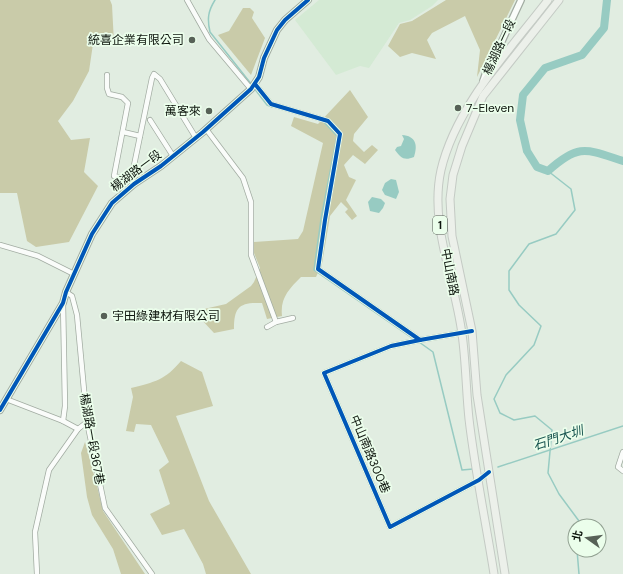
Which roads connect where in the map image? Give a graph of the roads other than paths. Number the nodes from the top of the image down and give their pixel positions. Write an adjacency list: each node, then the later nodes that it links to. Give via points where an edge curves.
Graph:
1 (187, 0): 7 (street, via 209,39)
2 (308, 0): 7 (street, 楊湖路一段, via 277,30 264,58 260,77)
3 (521, 0): 8 (street, 楊湖路一段, via 487,69)
4 (548, 0): 8 (main road, 中山南路 / 1)
5 (559, 0): 9 (main road, 中山南路 / 1)
6 (107, 75): 12 (street, via 109,94 122,97 128,103)
7 (253, 86): 11 (street, 楊湖路一段); 26 (street, via 271,104 328,120 340,134 318,269)
8 (482, 86): 9 (street, 楊湖路一段); 25 (main road, 中山南路 / 1, via 468,105 451,140 441,170 438,198 440,221)
9 (483, 96): 24 (main road, 中山南路 / 1, via 452,175 450,199 452,236)
10 (150, 120): 15 (street)
11 (206, 129): 14 (street, 楊湖路一段); 22 (street, via 243,178 251,202 251,255)
12 (123, 132): 13 (street); 16 (street, via 114,176)
13 (140, 136): 14 (street, via 154,74 160,79); 16 (street)
14 (196, 138): 15 (street, 楊湖路一段)
15 (173, 156): 16 (street, 楊湖路一段)
16 (132, 182): 18 (street, 楊湖路一段, via 105,211)
17 (0, 245): 18 (street, via 38,256)
18 (74, 274): 19 (street, 楊湖路一段)
19 (66, 292): 20 (street, 楊湖路一段); 30 (street, 楊湖路一段367巷, via 72,296 77,315)
20 (63, 303): 27 (street, 楊湖路一段); 29 (street)
21 (293, 318): 22 (street)
22 (276, 322): 23 (street)
23 (267, 327)
24 (472, 331): 25 (street); 34 (main road, 中山南路 / 1, via 477,395)
25 (462, 333): 26 (street); 35 (main road, 中山南路 / 1, via 469,420)
26 (418, 340): 35 (street, 中山南路300巷, via 385,348 324,373 390,527)
27 (6, 399): 28 (street, 楊湖路一段); 29 (street)
28 (0, 410)
29 (63, 421): 31 (street)
30 (87, 422): 31 (street); 37 (street, 楊湖路一段367巷, via 105,508)
31 (78, 429): 36 (street, via 49,470 35,532)
32 (623, 452): 33 (street, via 618,467)
33 (623, 471)
34 (489, 472): 35 (street, 中山南路300巷); 39 (main road, 中山南路 / 1)
35 (479, 480): 38 (main road, 中山南路 / 1)
36 (37, 574)
37 (152, 574)
38 (494, 574)
39 (505, 574)

